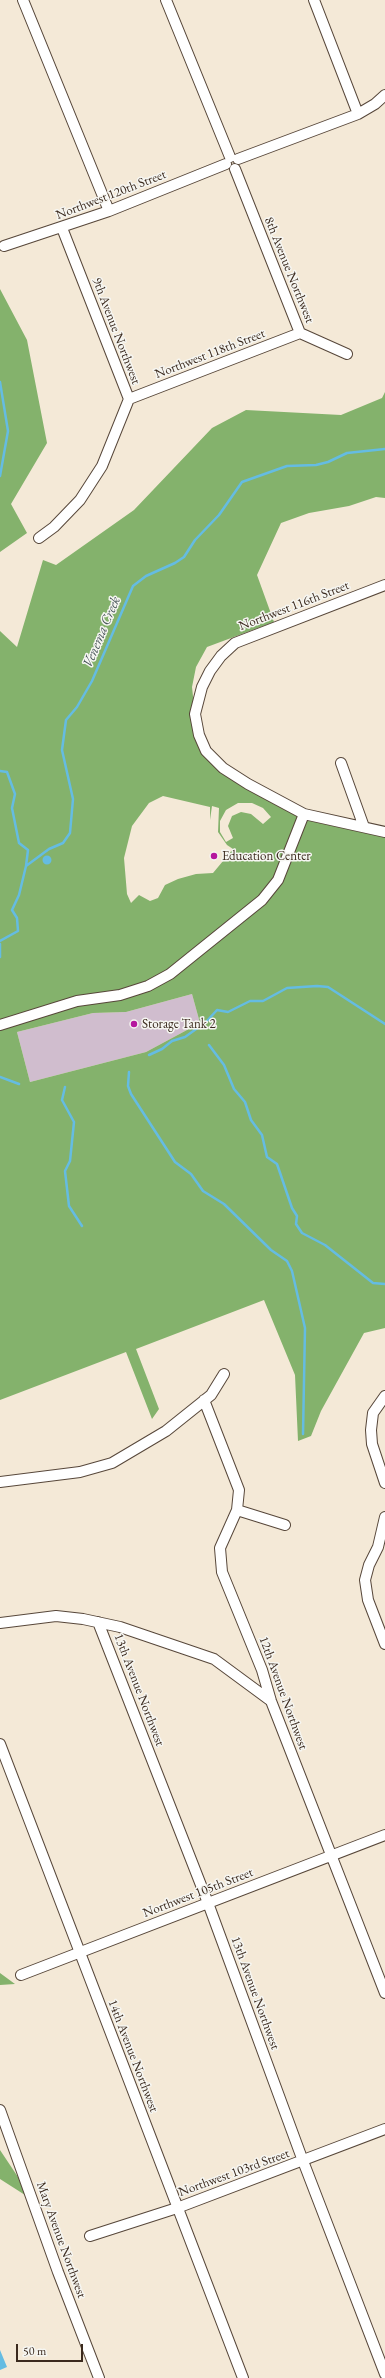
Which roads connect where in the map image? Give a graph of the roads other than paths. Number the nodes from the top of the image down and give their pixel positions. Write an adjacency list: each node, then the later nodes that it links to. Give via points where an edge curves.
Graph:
1 (23, 0): 7 (street)
2 (166, 0): 6 (street, 8th Avenue Northwest)
3 (314, 0): 5 (street)
4 (385, 95): 5 (street, Northwest 120th Street)
5 (358, 114): 6 (street, Northwest 120th Street)
6 (232, 162): 7 (street, Northwest 120th Street); 10 (street, 8th Avenue Northwest)
7 (109, 211): 8 (street, Northwest 120th Street)
8 (62, 228): 9 (street, Northwest 120th Street); 12 (street, 9th Avenue Northwest)
9 (4, 246)
10 (300, 333): 11 (street, 8th Avenue Northwest); 12 (street, Northwest 118th Street)
11 (347, 354)
12 (129, 399): 13 (street, 9th Avenue Northwest, via 102,466 80,500)
13 (39, 538)
14 (385, 585): 16 (street, Northwest 116th Street, via 235,643 215,664 202,687 195,714 199,735 206,751 224,768 248,784)
15 (341, 763): 17 (street)
16 (304, 814): 17 (street, Northwest 116th Street); 19 (street, via 278,880 262,900 170,974 148,986 120,995 77,1001)
17 (364, 828): 18 (street, Northwest 116th Street)
18 (385, 832)
19 (0, 1025)
20 (224, 1374): 22 (street)
21 (385, 1396): 24 (street, via 373,1413 371,1430 372,1444)
22 (204, 1400): 23 (street, via 147,1444 112,1463 80,1472); 25 (street, 12th Avenue Northwest, via 237,1483)
23 (0, 1482)
24 (385, 1483)
25 (237, 1510): 27 (street); 31 (street, 12th Avenue Northwest, via 220,1548 220,1564 262,1670)
26 (385, 1518): 30 (street, via 378,1547 365,1580 368,1600)
27 (285, 1525)
28 (98, 1622): 29 (street, via 56,1616); 31 (street, via 214,1659); 35 (street, 13th Avenue Northwest)
29 (0, 1623)
30 (385, 1644)
31 (271, 1701): 34 (street, 12th Avenue Northwest)
32 (0, 1744): 36 (street, 14th Avenue Northwest)
33 (385, 1835): 34 (street, Northwest 105th Street)
34 (332, 1855): 35 (street, Northwest 105th Street); 38 (street, 12th Avenue Northwest)
35 (208, 1903): 36 (street, Northwest 105th Street); 41 (street, 13th Avenue Northwest)
36 (79, 1952): 37 (street, Northwest 105th Street); 42 (street, 14th Avenue Northwest)
37 (21, 1975)
38 (385, 1993)
39 (0, 2110): 45 (street, Mary Avenue Northwest)
40 (385, 2129): 41 (street, Northwest 103rd Street)
41 (303, 2161): 42 (street, Northwest 103rd Street); 44 (street, 13th Avenue Northwest)
42 (177, 2208): 43 (street, Northwest 103rd Street); 46 (street, 14th Avenue Northwest)
43 (90, 2236)
44 (385, 2374)
45 (99, 2378)
46 (243, 2378)

